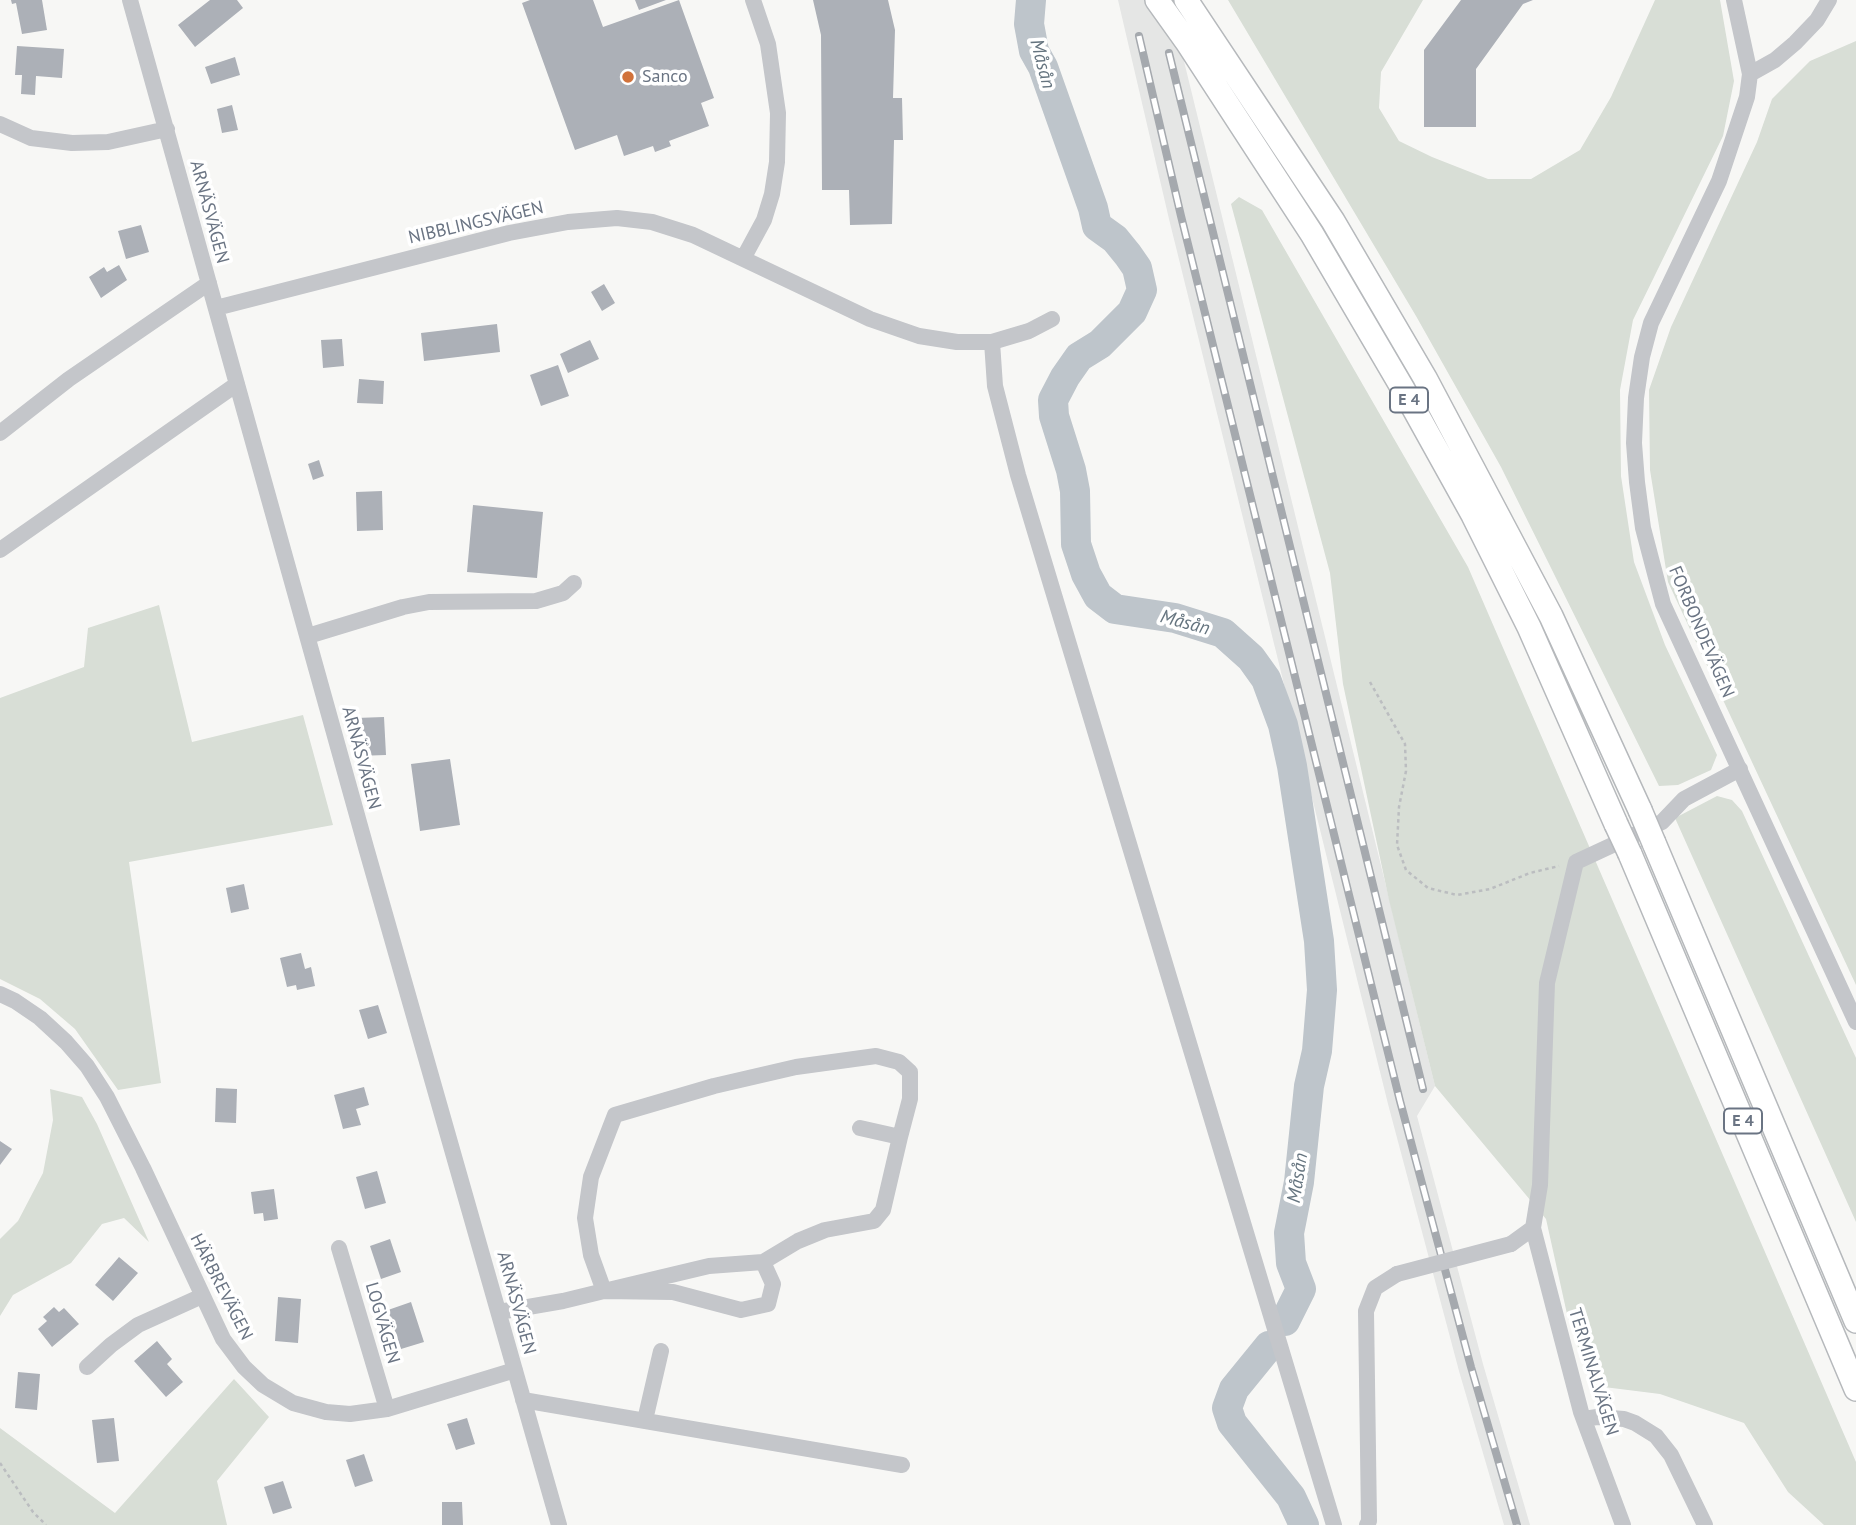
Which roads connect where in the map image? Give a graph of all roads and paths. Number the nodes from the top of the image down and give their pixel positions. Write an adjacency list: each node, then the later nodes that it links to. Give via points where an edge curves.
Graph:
1 (130, 0): 9 (street, ARNÄSVÄGEN)
2 (753, 0): 10 (street, via 768,44 778,113 777,162 764,220)
3 (1157, 0): 37 (highway, E 4, bridge, via 1312,234 1473,515 1529,627 1630,853)
4 (1186, 0): 33 (highway, E 4, bridge, via 1333,221 1425,378 1551,616 1640,810)
5 (1734, 0): 7 (street, FORBONDEVÄGEN)
6 (1829, 0): 7 (street, via 1795,43)
7 (1749, 74): 21 (street, FORBONDEVÄGEN, via 1747,97 1719,181 1651,323 1636,398 1634,443 1643,528 1663,604)
8 (0, 124): 9 (street, via 31,138 72,143 108,142)
9 (167, 129): 11 (street, ARNÄSVÄGEN)
10 (744, 257): 12 (street, NIBBLINGSVÄGEN, via 652,222 617,218 568,222); 14 (street, NIBBLINGSVÄGEN, via 870,319 919,336)
11 (209, 283): 12 (street, ARNÄSVÄGEN); 16 (street, via 69,379)
12 (216, 308): 15 (street, ARNÄSVÄGEN)
13 (1052, 319): 14 (street, NIBBLINGSVÄGEN)
14 (992, 342): 46 (street, via 995,386 1018,475)
15 (237, 384): 17 (street); 19 (street, ARNÄSVÄGEN)
16 (0, 433)
17 (0, 550)
18 (574, 583): 19 (street, via 563,593 536,601 429,603)
19 (308, 636): 32 (street, ARNÄSVÄGEN)
20 (1370, 682): 22 (path, via 1405,744 1397,845 1406,870 1428,888 1457,895)
21 (1740, 769): 22 (street, via 1684,799 1662,822); 24 (street, FORBONDEVÄGEN)
22 (1577, 862): 27 (street, via 1547,983 1541,1185)
23 (0, 994): 31 (street, HÄRBREVÄGEN, via 40,1018 88,1066 143,1168)
24 (1856, 1021)
25 (860, 1128): 26 (street)
26 (900, 1136): 29 (street, via 883,1210 874,1221 825,1230); 30 (street, via 910,1098 910,1072 899,1062 876,1056 773,1072 615,1115 592,1177 585,1218 591,1255)
27 (1533, 1228): 40 (street, TERMINALVÄGEN); 47 (street, bridge, via 1511,1244 1397,1274 1375,1288 1366,1311)
28 (340, 1248): 39 (street, LOGVÄGEN)
29 (763, 1262): 30 (street, via 709,1266); 30 (street, via 773,1284 768,1304 741,1310 673,1293)
30 (604, 1291): 32 (street)
31 (202, 1296): 35 (street, via 138,1325); 39 (street, HÄRBREVÄGEN, via 233,1354 274,1393 326,1412)
32 (499, 1312): 36 (street, ARNÄSVÄGEN)
33 (1856, 1321)
34 (661, 1351): 41 (street)
35 (87, 1367)
36 (514, 1370): 38 (street, ARNÄSVÄGEN); 39 (street, HÄRBREVÄGEN)
37 (1856, 1389)
38 (523, 1400): 41 (street); 45 (street, ARNÄSVÄGEN)
39 (387, 1409)
40 (1584, 1419): 48 (street, TERMINALVÄGEN); 49 (street, via 1624,1419 1656,1436 1671,1455)
41 (645, 1420): 43 (street)
42 (0, 1462): 44 (path)
43 (902, 1465)
44 (46, 1525)
45 (559, 1525)
46 (1334, 1525)
47 (1367, 1525)
48 (1623, 1525)
49 (1705, 1525)

